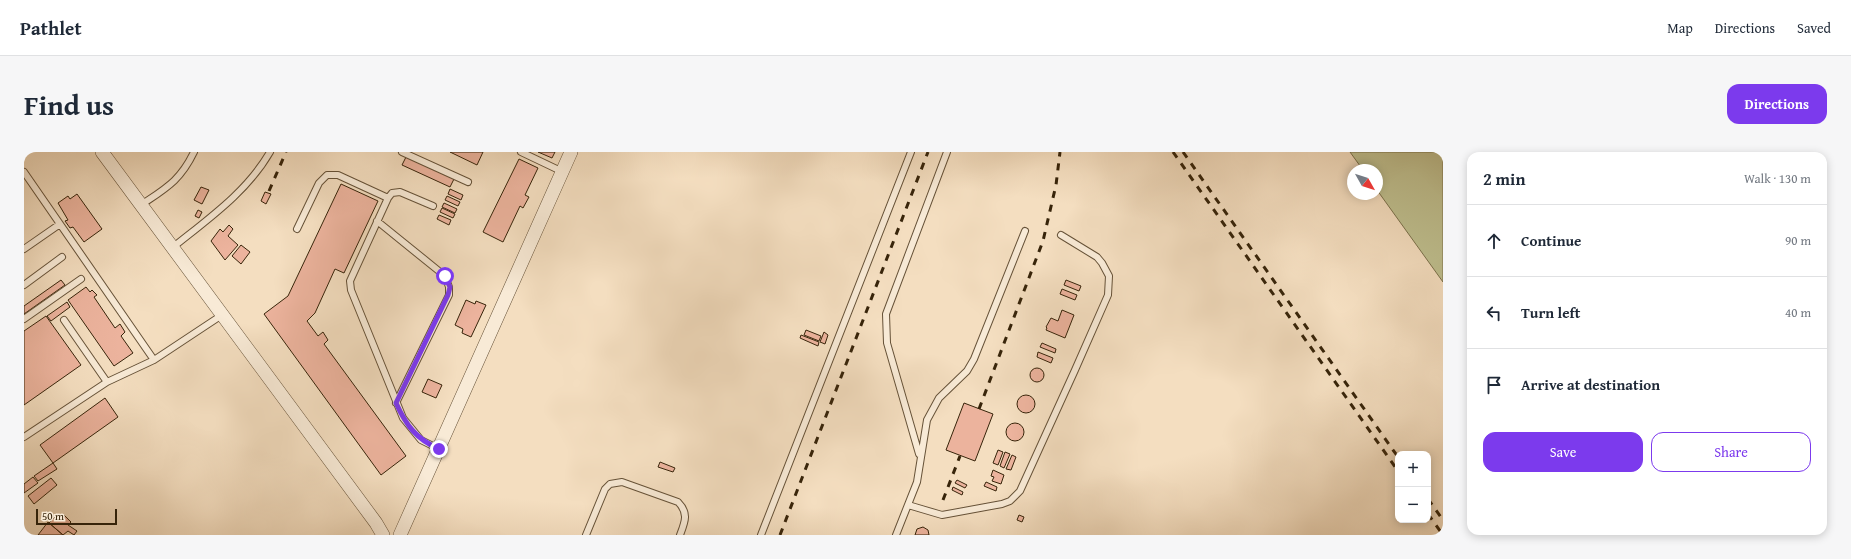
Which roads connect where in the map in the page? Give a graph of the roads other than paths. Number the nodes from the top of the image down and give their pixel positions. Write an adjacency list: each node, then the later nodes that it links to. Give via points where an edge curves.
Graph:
1 (102, 152): 13 (street)
2 (194, 152): 13 (lane, via 176,181)
3 (270, 152): 20 (lane, via 228,204)
4 (402, 152): 11 (lane)
5 (521, 152): 10 (lane)
6 (571, 152): 10 (street)
7 (911, 152): 39 (lane)
8 (947, 152): 33 (lane, via 886,314 887,343)
9 (24, 172): 16 (lane)
10 (562, 172): 32 (street)
11 (468, 182)
12 (388, 198): 14 (lane, via 392,193 400,192); 15 (lane); 17 (lane, via 338,175 327,175 319,183)
13 (141, 205): 20 (street)
14 (433, 206)
15 (377, 222): 30 (lane, via 352,274 351,290); 30 (lane, via 445,276 450,287)
16 (60, 224): 21 (lane); 28 (lane)
17 (297, 229)
18 (1025, 231): 33 (lane, via 974,359 967,371 939,398 927,420)
19 (1061, 235): 34 (lane, via 1097,257 1102,263 1109,276 1108,295 1020,491 1010,501 1002,504 950,514 934,514)
20 (172, 248): 25 (street)
21 (24, 249)
22 (62, 257): 24 (lane)
23 (81, 279): 26 (lane)
24 (24, 285)
25 (222, 315): 28 (lane); 35 (street)
26 (24, 319)
27 (64, 320): 29 (lane)
28 (154, 360): 29 (lane)
29 (107, 382): 31 (lane)
30 (396, 403): 32 (lane, via 403,418 416,435 426,444)
31 (24, 437)
32 (439, 449): 36 (street)
33 (920, 457): 34 (lane, via 917,482)
34 (908, 505): 40 (lane)
35 (383, 535)
36 (400, 535)
37 (586, 535): 38 (lane, via 605,489 610,484 622,482 670,498 683,507 686,515)
38 (680, 535)
39 (761, 535)
40 (896, 535)

